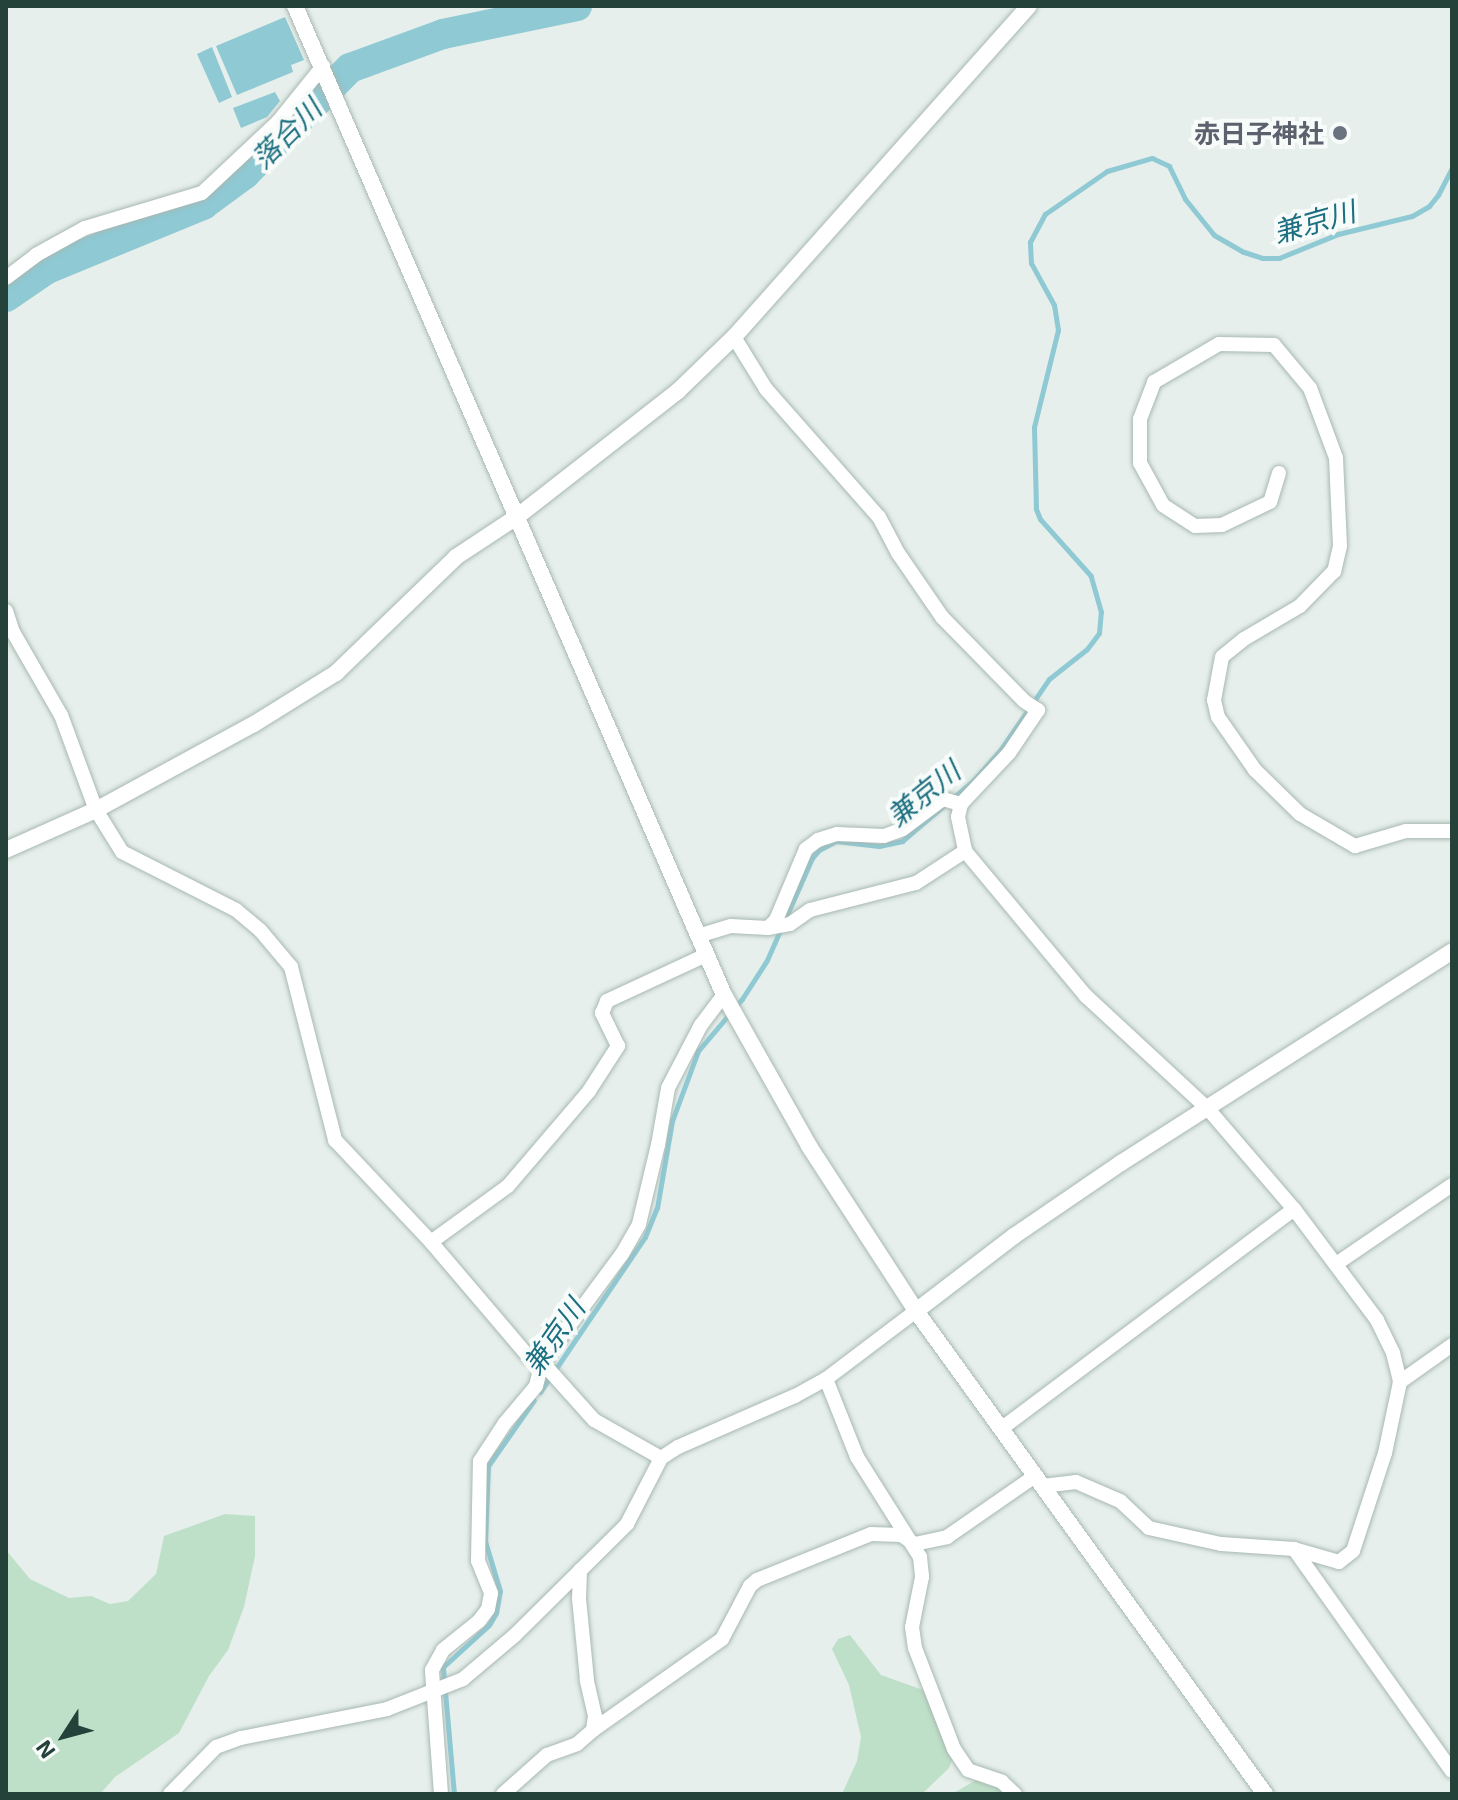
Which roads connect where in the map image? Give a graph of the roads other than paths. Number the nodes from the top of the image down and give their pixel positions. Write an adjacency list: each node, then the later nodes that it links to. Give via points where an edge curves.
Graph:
1 (295, 6): 3 (street)
2 (1029, 6): 5 (street)
3 (325, 69): 4 (street, via 202,193 85,228); 7 (street)
4 (6, 278)
5 (734, 337): 7 (street, via 678,391); 9 (street, via 766,389 879,517 942,617 1038,710 1009,753)
6 (1279, 473): 11 (street, via 1270,502 1222,525 1195,526 1163,505 1140,463 1140,419 1154,382 1219,344 1274,345 1310,388 1336,458 1340,546 1334,571 1300,606 1222,657 1214,700 1218,717 1255,770 1300,814 1355,846 1406,831)
7 (518, 516): 10 (street, via 456,557 336,673); 15 (street)
8 (6, 611): 10 (street, via 61,715)
9 (960, 803): 13 (street); 14 (street, via 943,799 893,833 837,834 818,840 806,849)
10 (96, 810): 12 (street); 22 (street, via 122,852 236,910 291,967 335,1140)
11 (1452, 831)
12 (6, 850)
13 (965, 851): 14 (street, via 916,883 810,910); 19 (street, via 1086,996)
14 (778, 926): 15 (street, via 731,926)
15 (698, 936): 17 (street)
16 (1452, 951): 19 (street)
17 (706, 955): 18 (street); 22 (street, via 607,1001 602,1013 618,1046 589,1091 508,1186)
18 (725, 996): 24 (street, via 809,1146); 26 (street, via 701,1025 668,1088 639,1224)
19 (1209, 1110): 21 (street); 24 (street, via 1014,1236)
20 (1452, 1185): 23 (street)
21 (1294, 1209): 23 (street); 29 (street)
22 (431, 1242): 26 (street, via 528,1356)
23 (1336, 1264): 28 (street, via 1377,1320)
24 (916, 1311): 27 (street); 29 (street)
25 (1452, 1345): 28 (street)
26 (544, 1365): 30 (street, via 594,1420); 35 (street, via 536,1386 480,1461 478,1561 491,1593 479,1621 436,1658 432,1670)
27 (826, 1379): 30 (street); 32 (street, via 857,1457)
28 (1400, 1382): 33 (street, via 1385,1453 1353,1551 1339,1562)
29 (1001, 1429): 31 (street)
30 (661, 1458): 34 (street, via 627,1524)
31 (1039, 1481): 32 (street, via 947,1537); 33 (street, via 1076,1482 1120,1501 1149,1528 1221,1544); 42 (street)
32 (915, 1544): 36 (street, via 901,1535 871,1534 757,1580 722,1639); 41 (street, via 922,1577 912,1627 921,1668 961,1762)
33 (1294, 1549): 37 (street)
34 (580, 1570): 35 (street, via 515,1635); 36 (street)
35 (441, 1687): 38 (street, via 387,1709 216,1747); 39 (street)
36 (593, 1730): 40 (street, via 577,1744 547,1755)
37 (1452, 1771)
38 (170, 1794)
39 (441, 1794)
40 (503, 1794)
41 (1015, 1794)
42 (1265, 1794)

